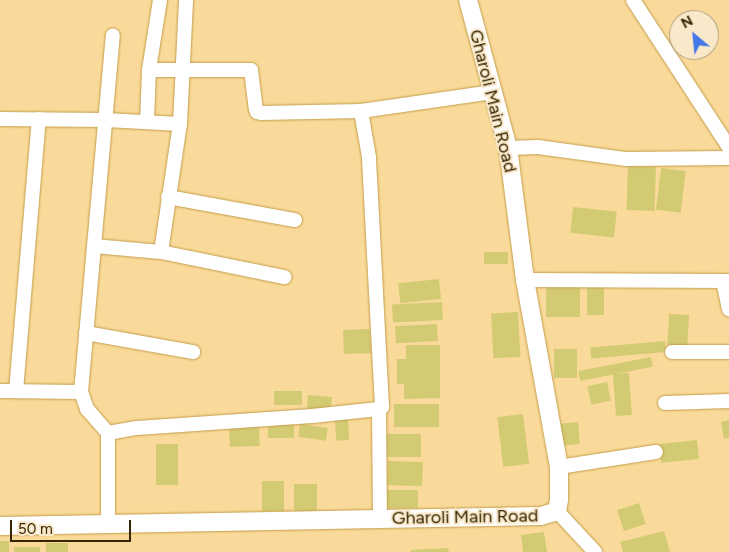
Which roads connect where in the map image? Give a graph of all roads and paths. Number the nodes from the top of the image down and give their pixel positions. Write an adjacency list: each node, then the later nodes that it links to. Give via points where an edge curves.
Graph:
1 (160, 0): 6 (street)
2 (186, 0): 7 (street)
3 (468, 0): 8 (street, Gharoli Main Road)
4 (632, 0): 15 (street)
5 (113, 35): 12 (street)
6 (149, 70): 7 (street); 13 (street)
7 (184, 71): 9 (street, via 251,70 257,112); 14 (street)
8 (493, 92): 9 (street); 16 (street, Gharoli Main Road)
9 (361, 111): 35 (street, via 369,157 383,403)
10 (0, 119): 11 (street)
11 (39, 119): 12 (street); 31 (street)
12 (106, 120): 13 (street); 20 (street)
13 (147, 122): 14 (street)
14 (180, 124): 18 (street)
15 (729, 147)
16 (508, 148): 17 (street, via 538,146 626,159); 23 (street, Gharoli Main Road)
17 (729, 158)
18 (168, 197): 19 (street); 21 (street)
19 (294, 220)
20 (94, 246): 21 (street); 26 (street)
21 (161, 252): 22 (street)
22 (284, 277)
23 (525, 280): 24 (street); 38 (street, Gharoli Main Road)
24 (726, 281): 25 (street)
25 (729, 310)
26 (86, 333): 27 (street); 32 (street)
27 (193, 352)
28 (672, 352): 29 (street)
29 (729, 352)
30 (0, 391): 31 (street)
31 (16, 392): 32 (street)
32 (81, 392): 36 (street, via 87,409)
33 (729, 401): 34 (street)
34 (665, 403)
35 (379, 410): 36 (street, via 137,428); 40 (street)
36 (108, 433): 41 (street)
37 (656, 452): 38 (street)
38 (559, 467): 39 (street, Gharoli Main Road)
39 (557, 511): 40 (street, Gharoli Main Road, via 540,516); 43 (street)
40 (380, 519): 41 (street, Gharoli Main Road)
41 (108, 524): 42 (street, Gharoli Main Road)
42 (0, 526)
43 (595, 552)

